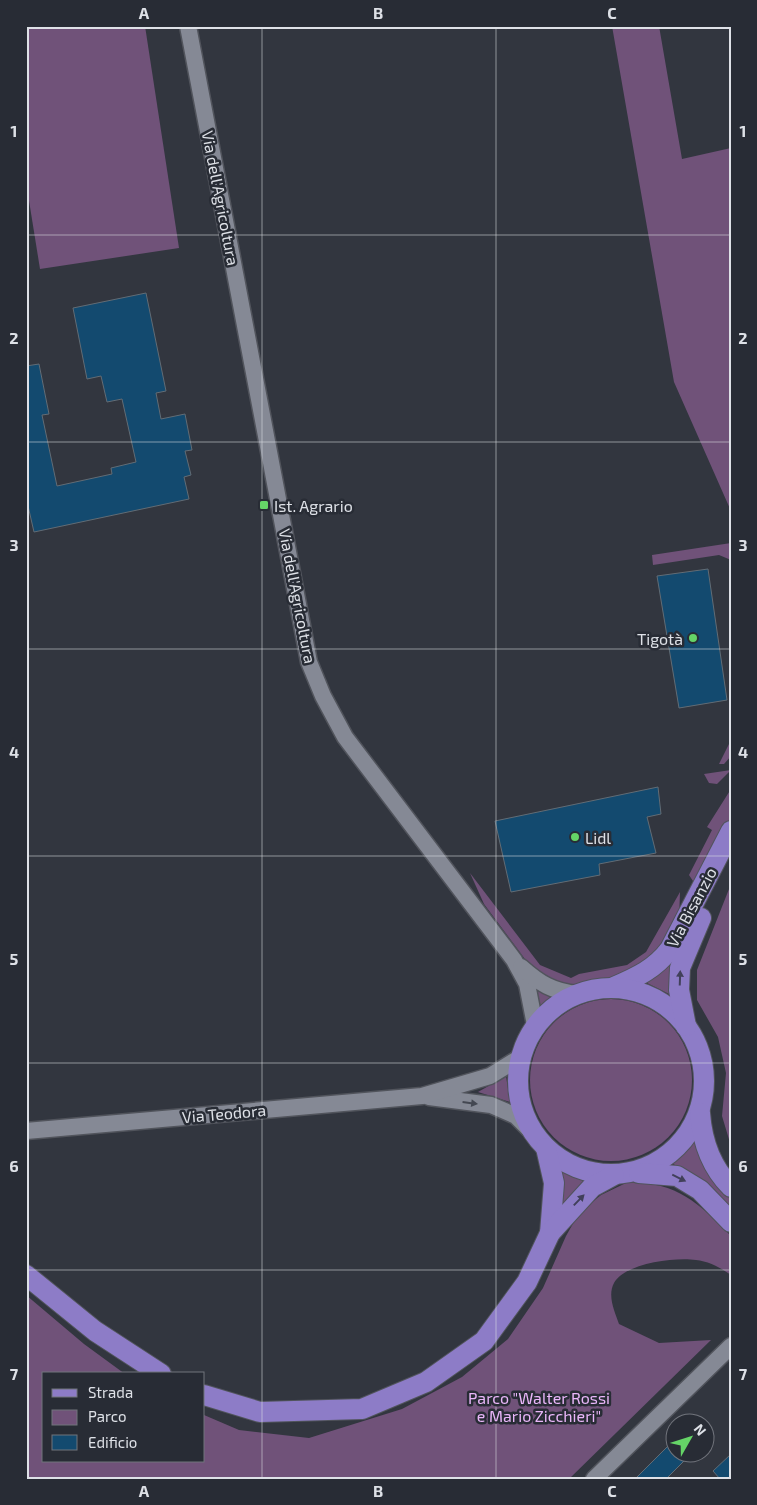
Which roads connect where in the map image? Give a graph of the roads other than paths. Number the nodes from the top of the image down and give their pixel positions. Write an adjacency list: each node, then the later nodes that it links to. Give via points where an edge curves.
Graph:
1 (188, 26): 4 (street, Via dell'Agricoltura, via 309,662 345,737)
2 (731, 831): 5 (main road, Via Bisanzio, via 670,949 660,962 641,976)
3 (731, 859): 8 (main road, Via Bisanzio, one-way to 3, via 679,990 680,968)
4 (514, 960): 6 (street, Via dell'Agricoltura, via 544,986); 7 (street, Via dell'Agricoltura, via 527,984)
5 (614, 987): 6 (main road); 8 (main road, via 637,990 657,999 675,1012)
6 (578, 994): 7 (main road, via 551,1009)
7 (535, 1026): 9 (main road)
8 (686, 1026): 11 (main road, via 703,1059 705,1086)
9 (520, 1057): 10 (street, Via Teodora, via 490,1076); 13 (main road, via 519,1096)
10 (422, 1096): 12 (street, Via Teodora); 13 (street, Via Teodora, one-way to 13, via 491,1105 516,1116)
11 (700, 1113): 15 (main road, via 684,1140 661,1161); 16 (main road, via 702,1138)
12 (26, 1131)
13 (533, 1133): 14 (main road)
14 (546, 1148): 15 (main road, via 566,1163 589,1172); 18 (main road, via 554,1183)
15 (623, 1174): 17 (main road, one-way to 17, via 677,1176 700,1190); 18 (main road, one-way to 15, via 592,1187)
16 (731, 1187)
17 (731, 1222)
18 (550, 1233): 22 (main road, via 527,1282 484,1341 426,1382 362,1409 260,1412)
19 (26, 1275): 21 (main road, via 94,1331)
20 (731, 1346): 23 (street)
21 (158, 1372)
22 (205, 1396)
23 (594, 1479)

